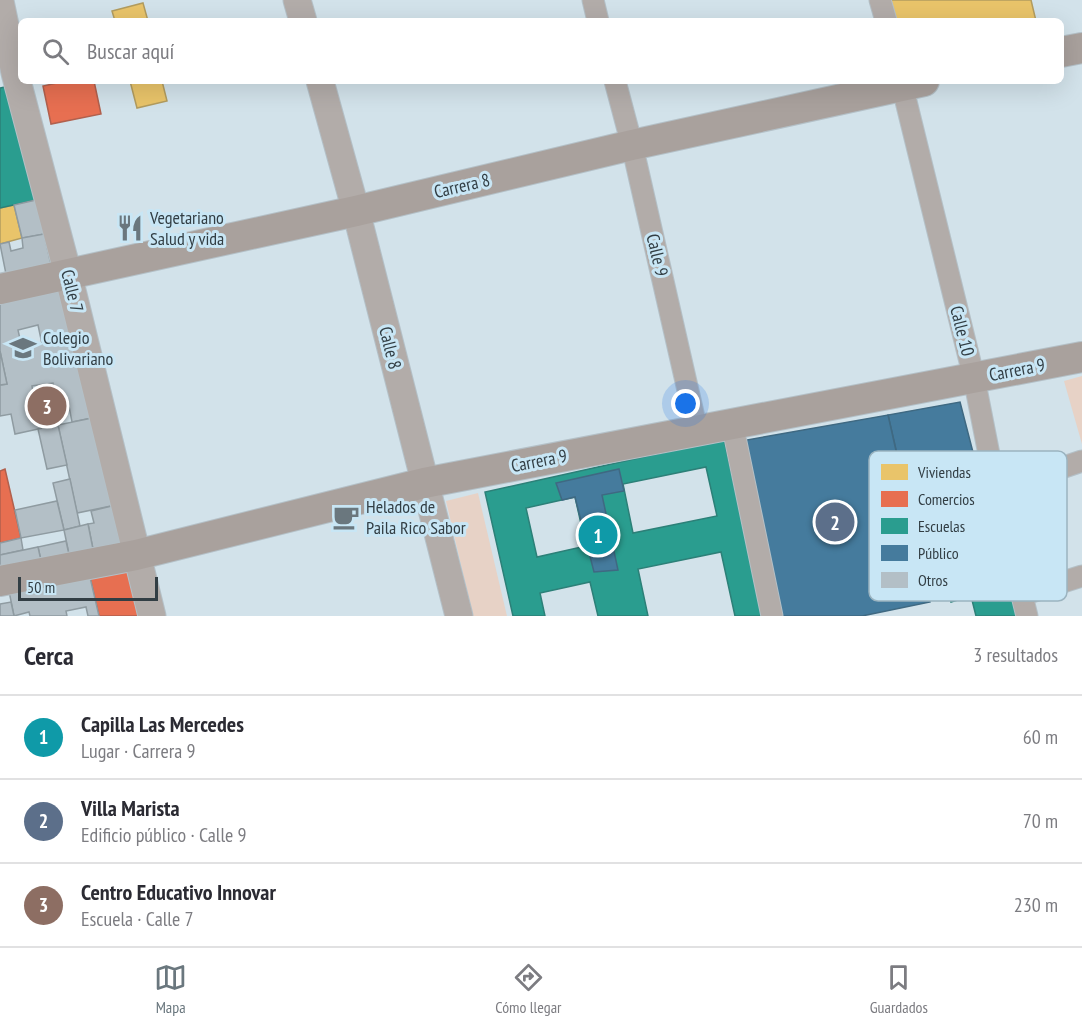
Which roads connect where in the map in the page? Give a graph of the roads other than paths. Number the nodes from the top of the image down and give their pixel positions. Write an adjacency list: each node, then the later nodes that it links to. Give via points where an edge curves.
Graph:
1 (297, 0): 5 (street)
2 (593, 0): 6 (street)
3 (880, 0): 7 (street)
4 (0, 1): 16 (street, Calle 7, via 15,74)
5 (302, 18)
6 (597, 18)
7 (885, 18)
8 (1082, 48): 9 (main road)
9 (1064, 51)
10 (321, 84): 15 (street, Calle 8)
11 (616, 84): 14 (street, Calle 9)
12 (900, 84): 14 (main road, Carrera 8)
13 (909, 84): 19 (street, Calle 10)
14 (632, 145): 15 (main road, Carrera 8); 21 (street, Calle 9)
15 (356, 211): 16 (main road, Carrera 8); 25 (street, Calle 8)
16 (68, 274): 17 (main road, Carrera 8); 26 (street, Calle 7)
17 (0, 288)
18 (1082, 357): 19 (main road, Carrera 9)
19 (974, 378): 20 (main road, Carrera 9); 22 (street, Calle 10)
20 (732, 423): 21 (main road, Carrera 9); 33 (street)
21 (697, 430): 25 (main road, Carrera 9)
22 (988, 451)
23 (1082, 461): 24 (street)
24 (1067, 466)
25 (424, 483): 26 (main road, Carrera 9); 32 (street, Calle 8)
26 (136, 555): 28 (main road, Carrera 9); 31 (street, Calle 7)
27 (1082, 576): 29 (street)
28 (0, 581)
29 (1067, 581)
30 (1023, 601): 34 (street, Calle 10)
31 (152, 616)
32 (459, 616)
33 (772, 616)
34 (1027, 616)

